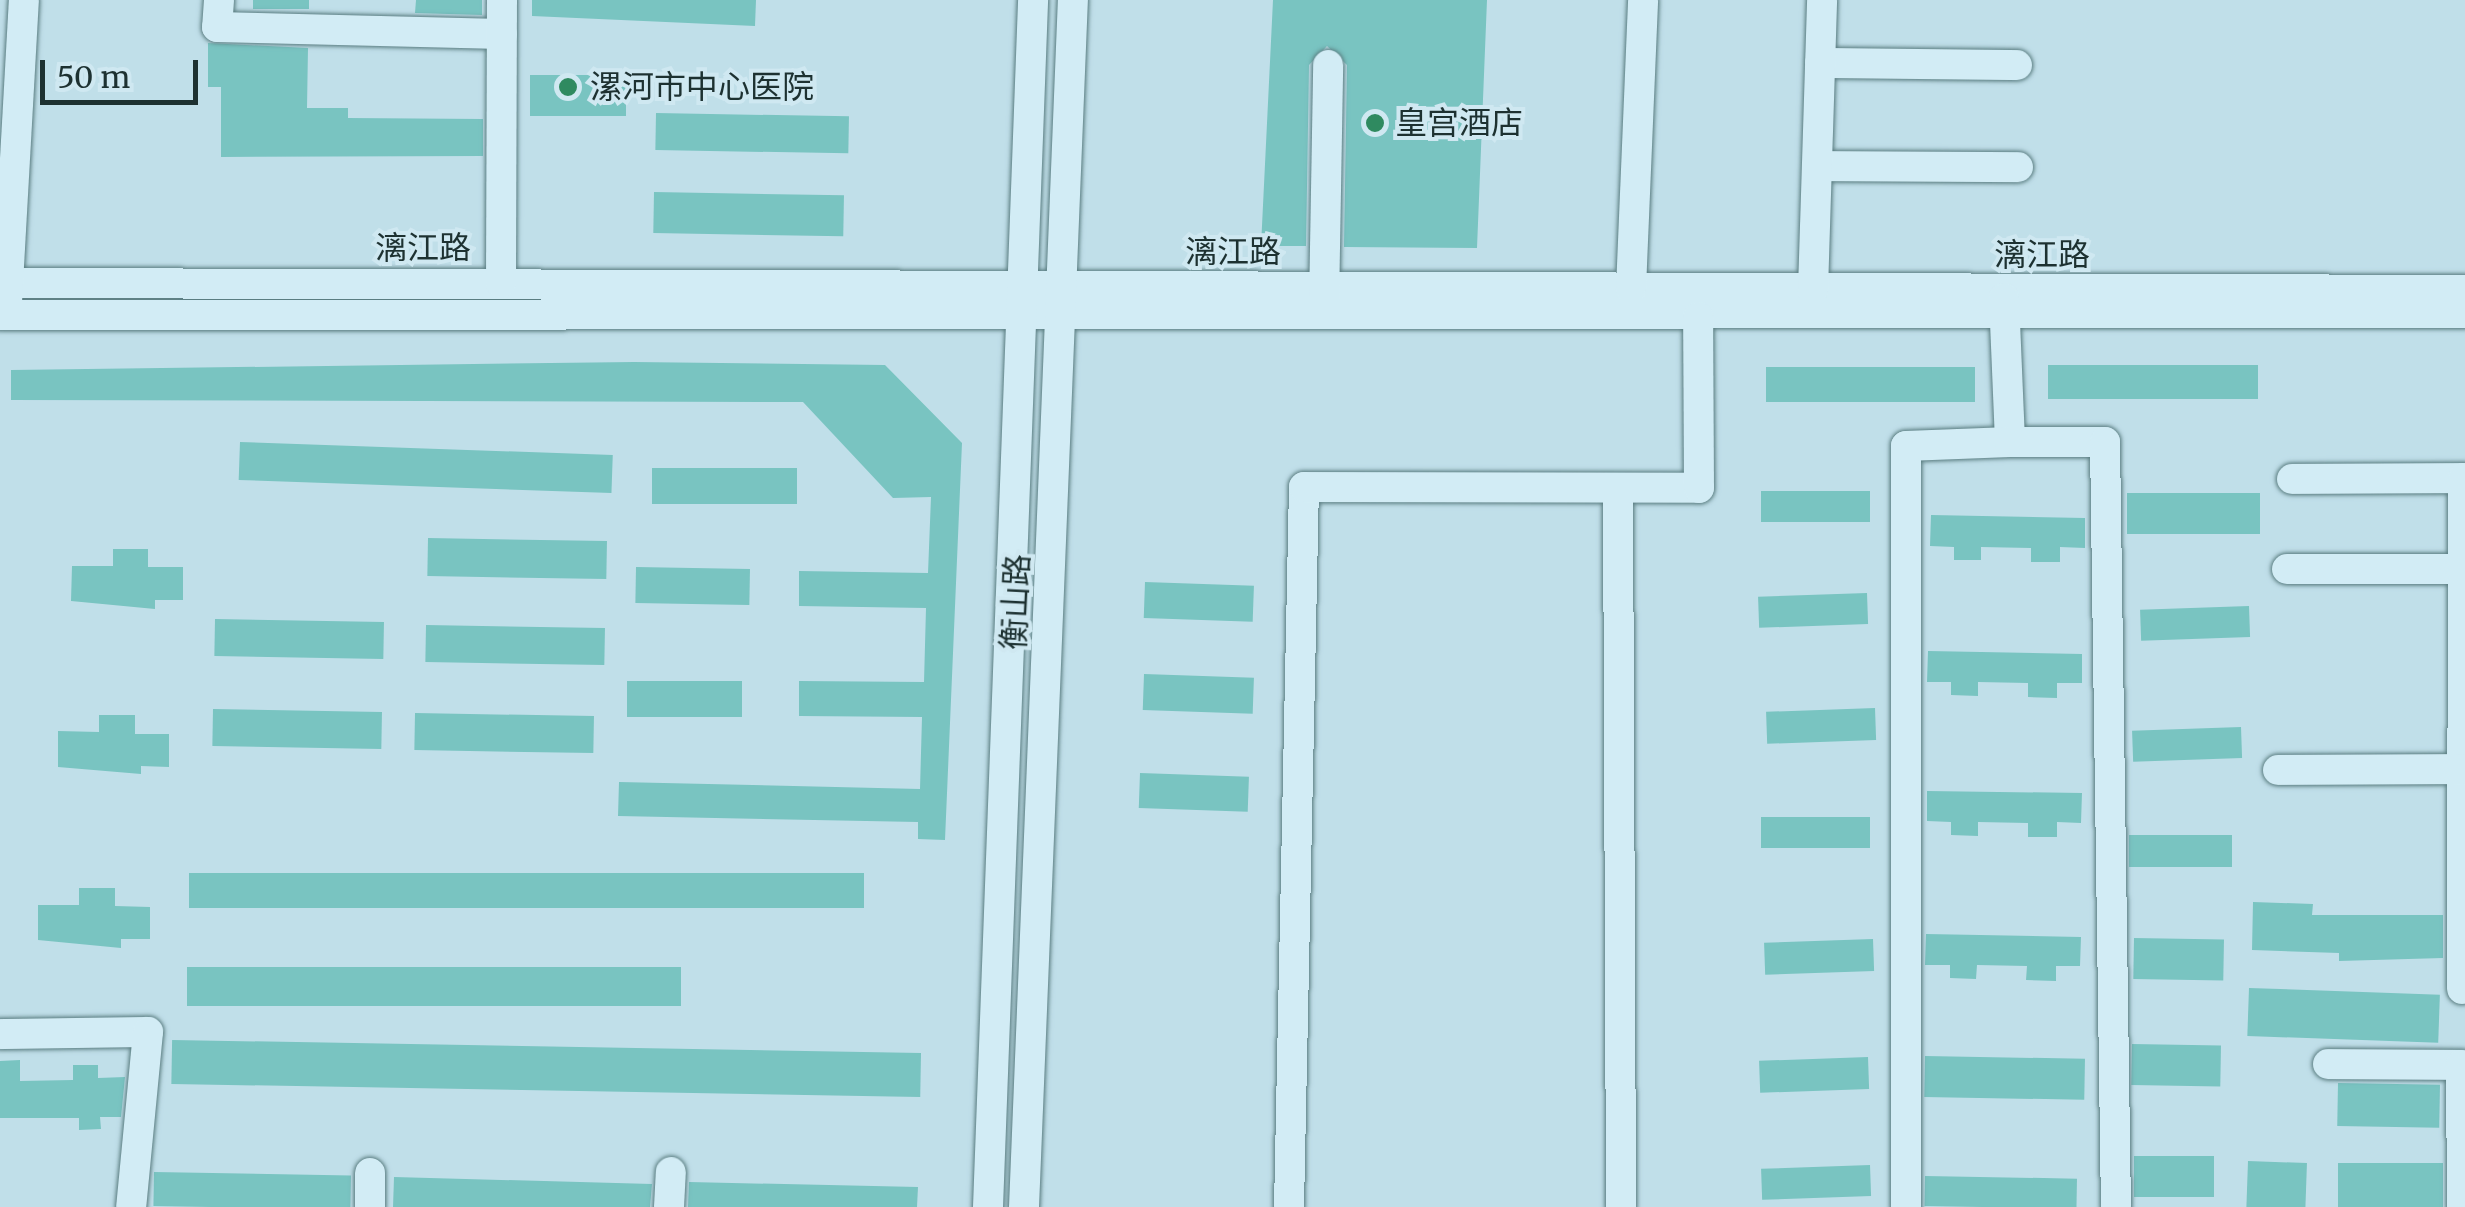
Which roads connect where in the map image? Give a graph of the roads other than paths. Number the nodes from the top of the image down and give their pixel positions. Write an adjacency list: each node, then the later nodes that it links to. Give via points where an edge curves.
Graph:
1 (24, 0): 14 (street)
2 (218, 0): 8 (street, via 218,28)
3 (502, 0): 8 (street)
4 (1032, 0): 16 (street, 衡山路)
5 (1073, 0): 17 (street, 衡山路)
6 (1643, 0): 19 (street)
7 (1822, 0): 9 (street)
8 (502, 34): 15 (street)
9 (1820, 63): 11 (street); 12 (street)
10 (1328, 65): 18 (street)
11 (2017, 66)
12 (1817, 166): 13 (street); 20 (street)
13 (2018, 167)
14 (4, 283): 15 (street, 漓江路); 24 (street)
15 (501, 283): 16 (street, 漓江路)
16 (1023, 286): 17 (street, 漓江路); 26 (street, 衡山路)
17 (1066, 286): 18 (street, 漓江路); 27 (street, 衡山路)
18 (1324, 288): 19 (street, 漓江路); 28 (street)
19 (1631, 289): 20 (street, 漓江路)
20 (1812, 290): 22 (street, 漓江路)
21 (2465, 290): 22 (street, 漓江路)
22 (2004, 303): 23 (street, 漓江路); 25 (street, 漓江路); 29 (street)
23 (2465, 313)
24 (3, 315): 26 (street, 漓江路)
25 (1698, 317): 28 (street, 漓江路); 31 (street, via 1699,488)
26 (1022, 318): 27 (street, 漓江路); 45 (street, 衡山路)
27 (1064, 318): 28 (street, 漓江路); 46 (street, 衡山路)
28 (1324, 318)
29 (2010, 442): 49 (street, via 1906,446); 50 (street, via 2106,442)
30 (2292, 479): 32 (street, via 2463,478)
31 (1618, 488): 47 (street, via 1304,487); 48 (street)
32 (2463, 569): 33 (street); 35 (street)
33 (2286, 570)
34 (2278, 770): 35 (street)
35 (2462, 770): 36 (street)
36 (2464, 872): 37 (street)
37 (2462, 989)
38 (0, 1034): 42 (street, via 148,1032)
39 (2328, 1064): 51 (street, via 2461,1065)
40 (671, 1172): 44 (street)
41 (370, 1174): 43 (street)
42 (131, 1207)
43 (370, 1207)
44 (670, 1207)
45 (988, 1207)
46 (1024, 1207)
47 (1288, 1207)
48 (1621, 1207)
49 (1906, 1207)
50 (2116, 1207)
51 (2462, 1207)

